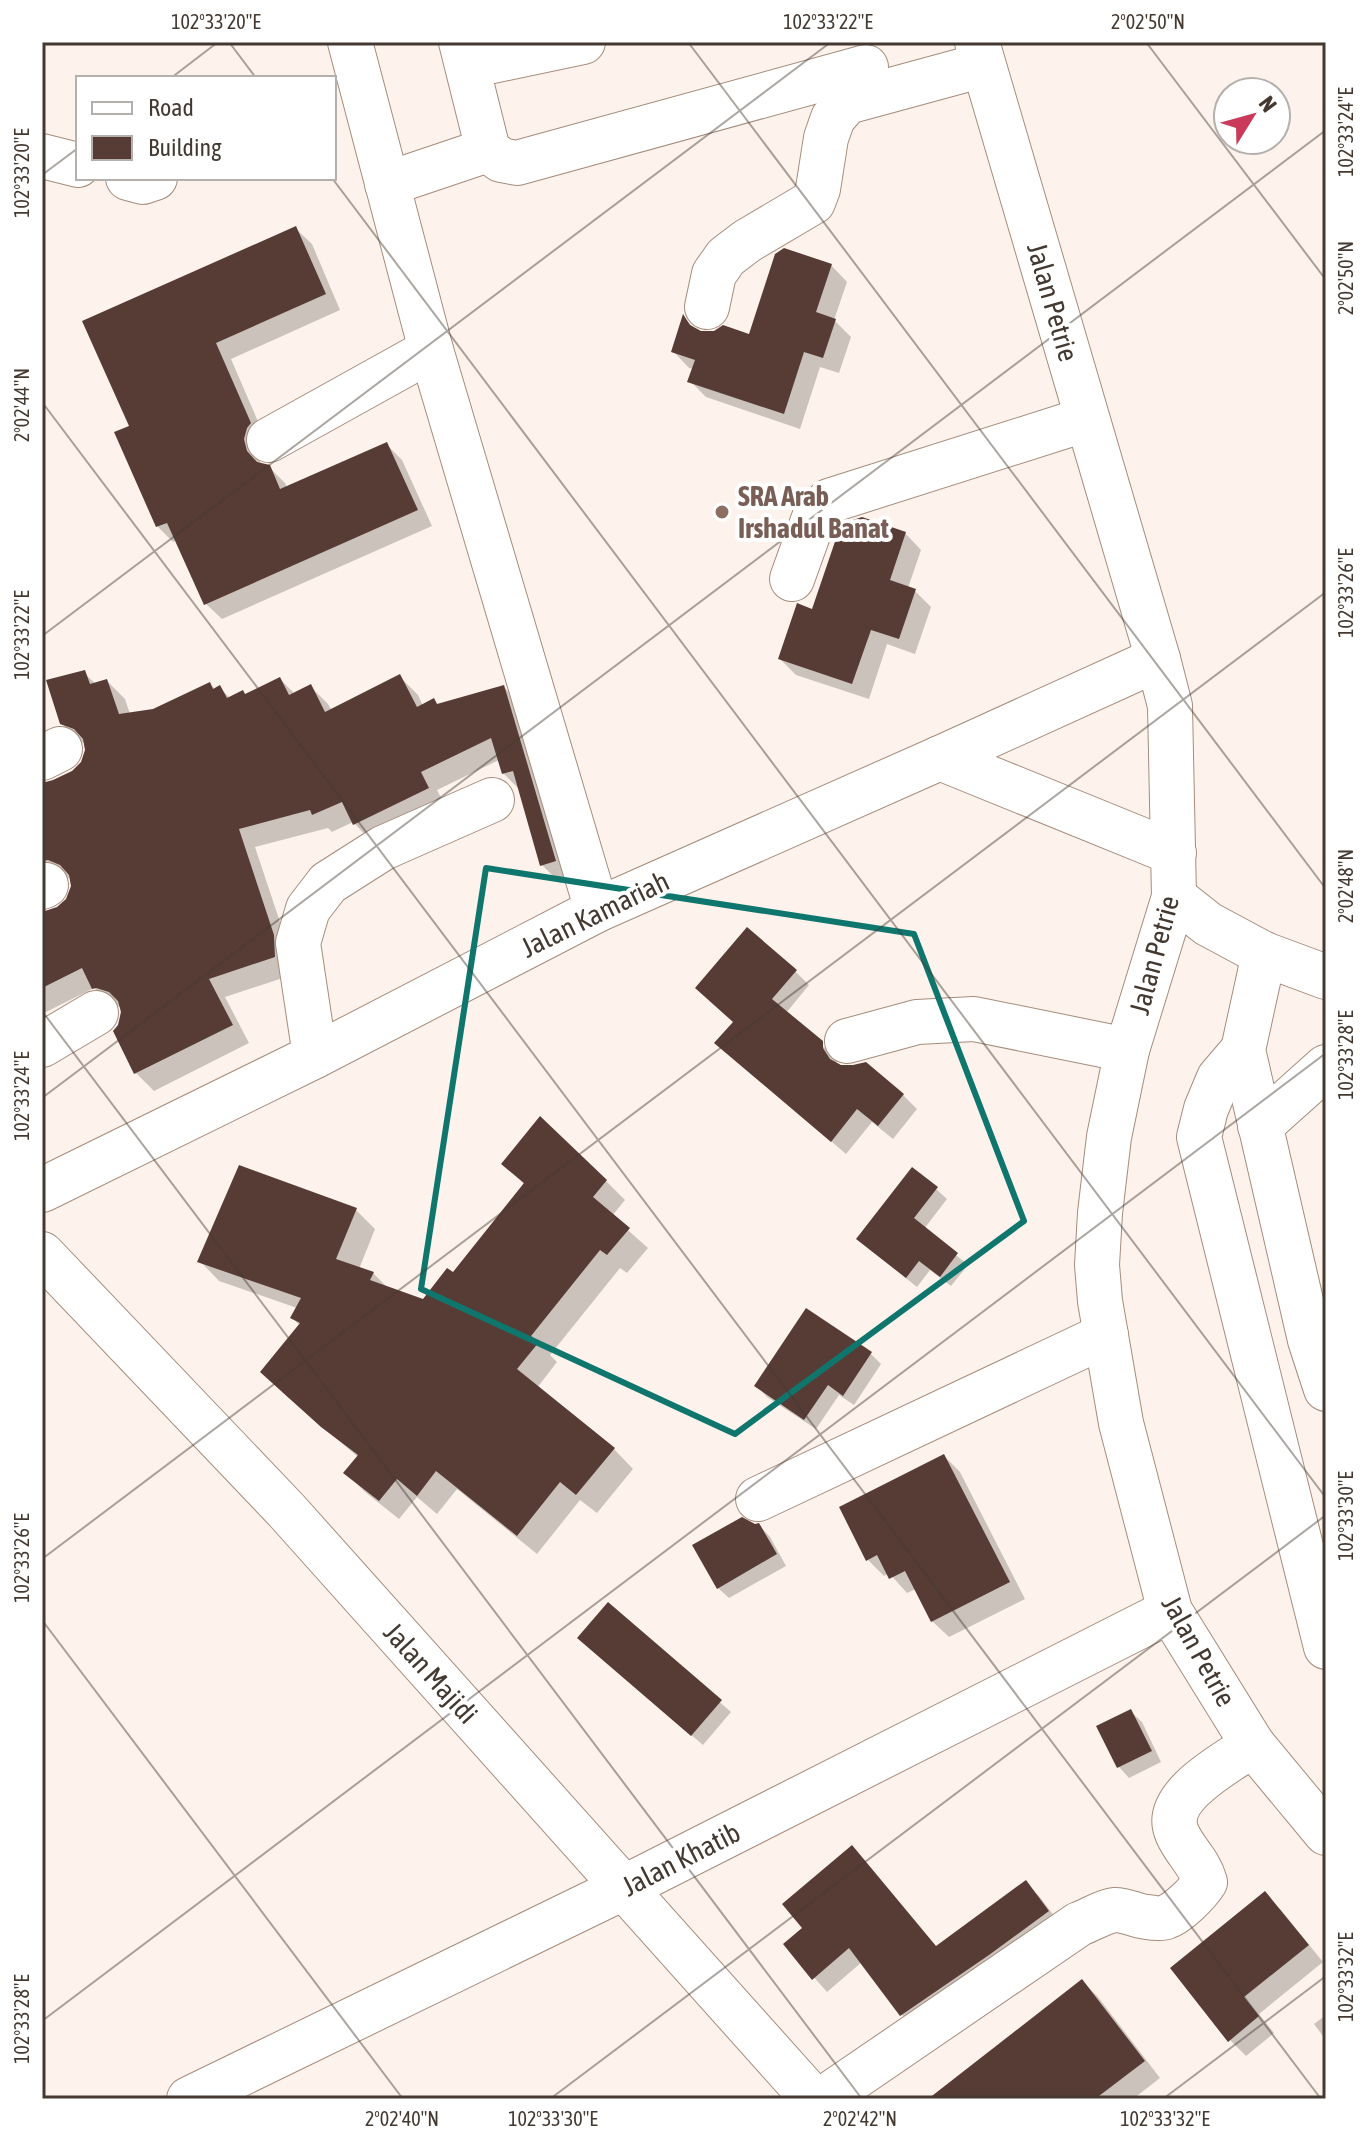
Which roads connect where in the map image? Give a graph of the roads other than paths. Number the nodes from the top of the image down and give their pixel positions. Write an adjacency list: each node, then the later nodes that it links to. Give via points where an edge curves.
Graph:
1 (350, 42): 6 (street)
2 (583, 42): 4 (street)
3 (980, 53): 5 (street); 13 (street, Jalan Petrie)
4 (465, 54): 7 (street)
5 (867, 68): 7 (street, via 517,163); 11 (street, via 833,118 813,202 726,257 714,274)
6 (351, 121): 10 (street)
7 (488, 150): 10 (street)
8 (42, 156): 9 (street)
9 (76, 164)
10 (387, 184): 12 (street)
11 (707, 307)
12 (431, 350): 14 (street); 21 (street)
13 (1087, 419): 15 (street, via 829,501 815,515); 16 (street, Jalan Petrie)
14 (269, 440)
15 (792, 579)
16 (1158, 659): 17 (street, Jalan Kamariah); 19 (street, Jalan Petrie, via 1170,706)
17 (940, 758): 19 (street); 21 (street, Jalan Kamariah)
18 (492, 800): 29 (street, via 383,848 328,883 308,909 298,943)
19 (1174, 853): 20 (street, Jalan Petrie)
20 (1174, 897): 22 (street, via 1208,924); 27 (street, Jalan Petrie)
21 (597, 910): 29 (street, Jalan Kamariah)
22 (1264, 954): 23 (street); 28 (street)
23 (1326, 977)
24 (96, 1013): 26 (street)
25 (847, 1041): 27 (street, via 917,1022 974,1019)
26 (42, 1045)
27 (1127, 1050): 34 (street, Jalan Petrie, via 1100,1213 1097,1265)
28 (1243, 1050): 31 (street); 38 (street, via 1219,1078 1199,1137)
29 (315, 1056): 32 (street, Jalan Kamariah)
30 (1326, 1067): 31 (street)
31 (1260, 1126): 35 (street)
32 (42, 1190)
33 (42, 1254): 41 (street, Jalan Majidi, via 287,1511)
34 (1106, 1335): 36 (street); 37 (street, Jalan Petrie, via 1121,1423)
35 (1326, 1389)
36 (758, 1499)
37 (1170, 1611): 39 (street, Jalan Petrie); 41 (street, Jalan Khatib)
38 (1326, 1647)
39 (1253, 1745): 40 (street, Jalan Petrie); 44 (street, via 1188,1791 1175,1813 1176,1832 1205,1882 1178,1909 1157,1918 1110,1910 1079,1924)
40 (1326, 1833)
41 (625, 1887): 42 (street, Jalan Khatib); 43 (street, Jalan Majidi)
42 (189, 2099)
43 (813, 2099)
44 (823, 2099)

